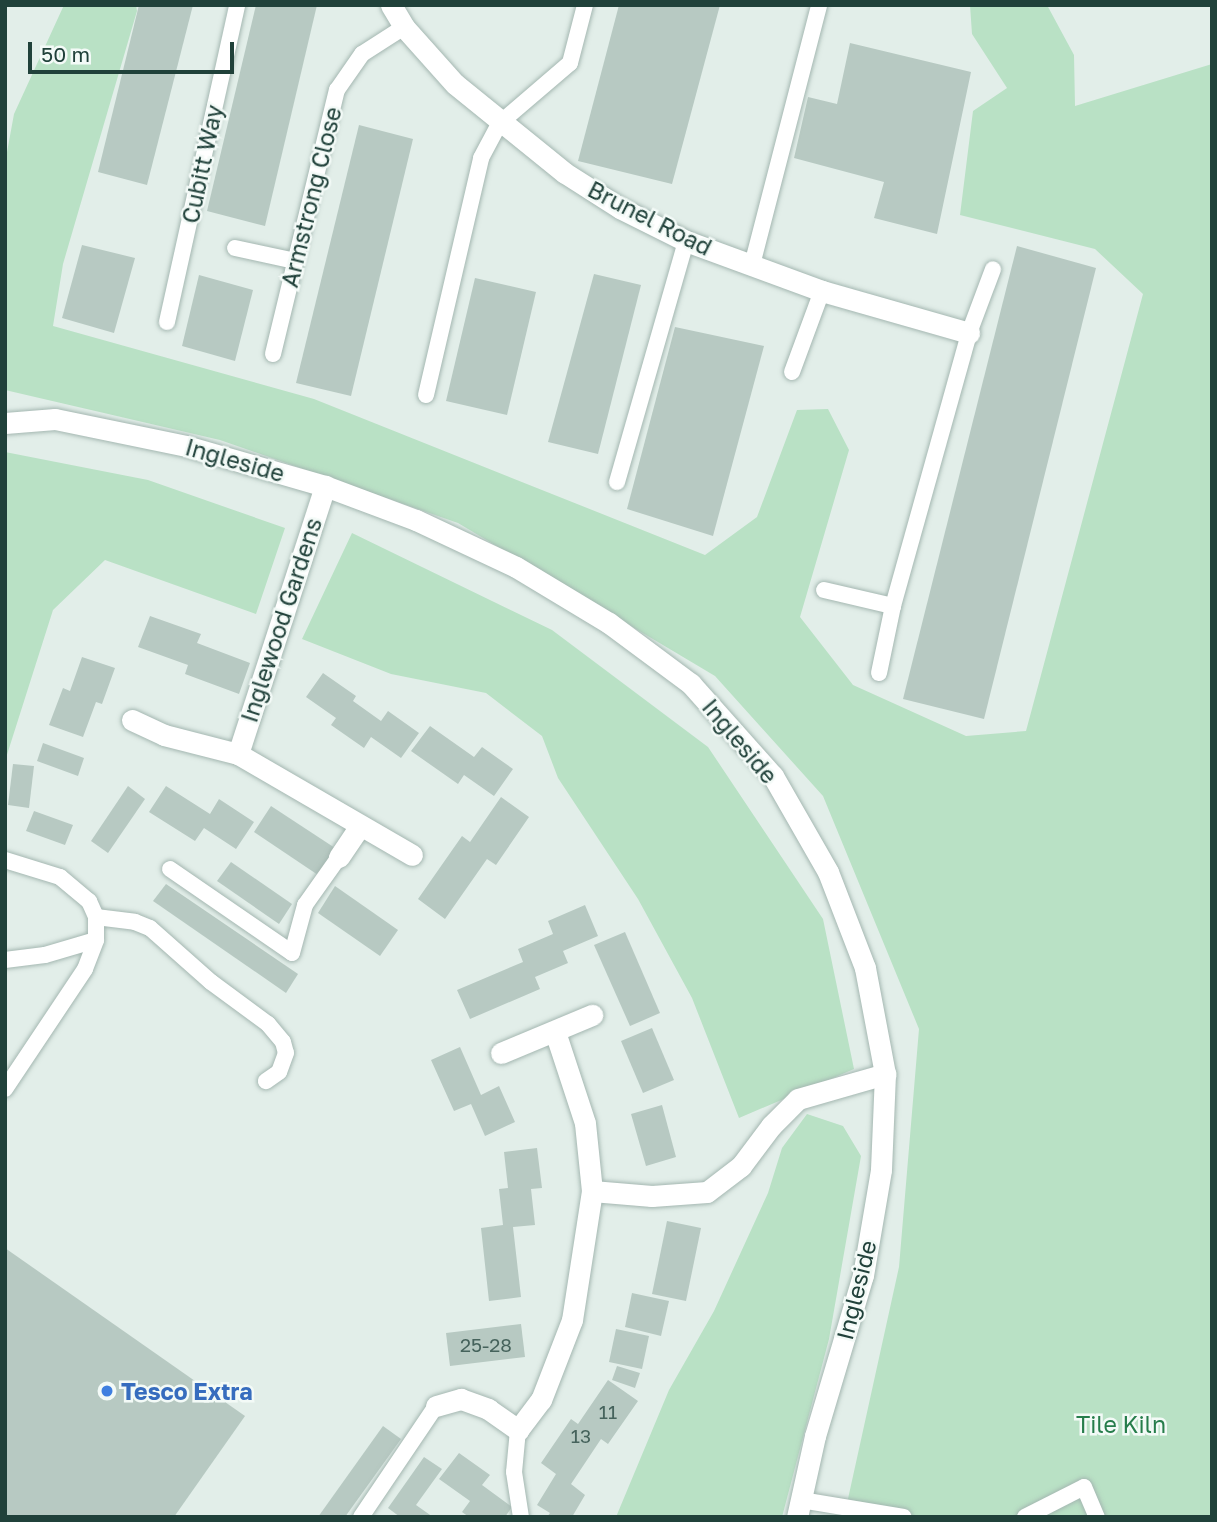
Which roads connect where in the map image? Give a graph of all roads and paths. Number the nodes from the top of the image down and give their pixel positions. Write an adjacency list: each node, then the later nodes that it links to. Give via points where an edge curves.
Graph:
1 (237, 5): 13 (lane, Cubitt Way)
2 (391, 5): 5 (street, Brunel Road)
3 (585, 5): 6 (lane, via 570,63)
4 (819, 5): 10 (lane)
5 (404, 27): 6 (street, Brunel Road, via 455,83); 9 (lane, Armstrong Close, via 362,54 337,90)
6 (500, 123): 7 (street, Brunel Road, via 576,180); 17 (lane, via 481,158)
7 (686, 242): 10 (street, Brunel Road); 19 (lane)
8 (235, 248): 9 (lane)
9 (295, 261): 15 (lane, Armstrong Close)
10 (752, 265): 12 (street, Brunel Road)
11 (993, 269): 14 (lane)
12 (822, 291): 14 (street, Brunel Road); 16 (lane)
13 (167, 322)
14 (969, 333): 22 (lane)
15 (273, 354)
16 (792, 372)
17 (426, 395)
18 (5, 424): 20 (street, Ingleside, via 55,419 186,446)
19 (617, 482)
20 (326, 486): 25 (street, Inglewood Gardens); 37 (street, Ingleside, via 416,520 516,567 610,623 691,684 774,776 828,872 865,968)
21 (824, 590): 22 (lane)
22 (893, 606): 23 (lane)
23 (878, 673)
24 (132, 720): 25 (street, via 164,735)
25 (238, 754): 26 (street)
26 (360, 826): 27 (street); 28 (street)
27 (412, 855)
28 (339, 857): 30 (lane, via 305,905 292,953)
29 (5, 860): 31 (lane, via 60,877 85,897)
30 (170, 869)
31 (96, 917): 32 (lane); 38 (lane, via 150,928 268,1024 284,1042 286,1053 279,1072)
32 (96, 940): 33 (lane, via 45,955); 39 (lane, via 85,969)
33 (5, 960)
34 (592, 1015): 35 (street)
35 (555, 1032): 36 (street); 40 (street, via 584,1123)
36 (501, 1053)
37 (885, 1074): 40 (street, via 798,1099 741,1166 707,1192 652,1196); 43 (street, Ingleside, via 881,1170 863,1275 815,1436)
38 (266, 1081)
39 (5, 1089)
40 (592, 1191): 42 (street, via 572,1320 541,1401)
41 (436, 1406): 42 (street, via 461,1399 488,1409); 44 (lane)
42 (518, 1430): 45 (lane, via 514,1472)
43 (799, 1508): 46 (lane)
44 (362, 1516)
45 (521, 1517)
46 (904, 1517)
47 (1026, 1517): 48 (lane, via 1084,1487)
48 (1097, 1517)

